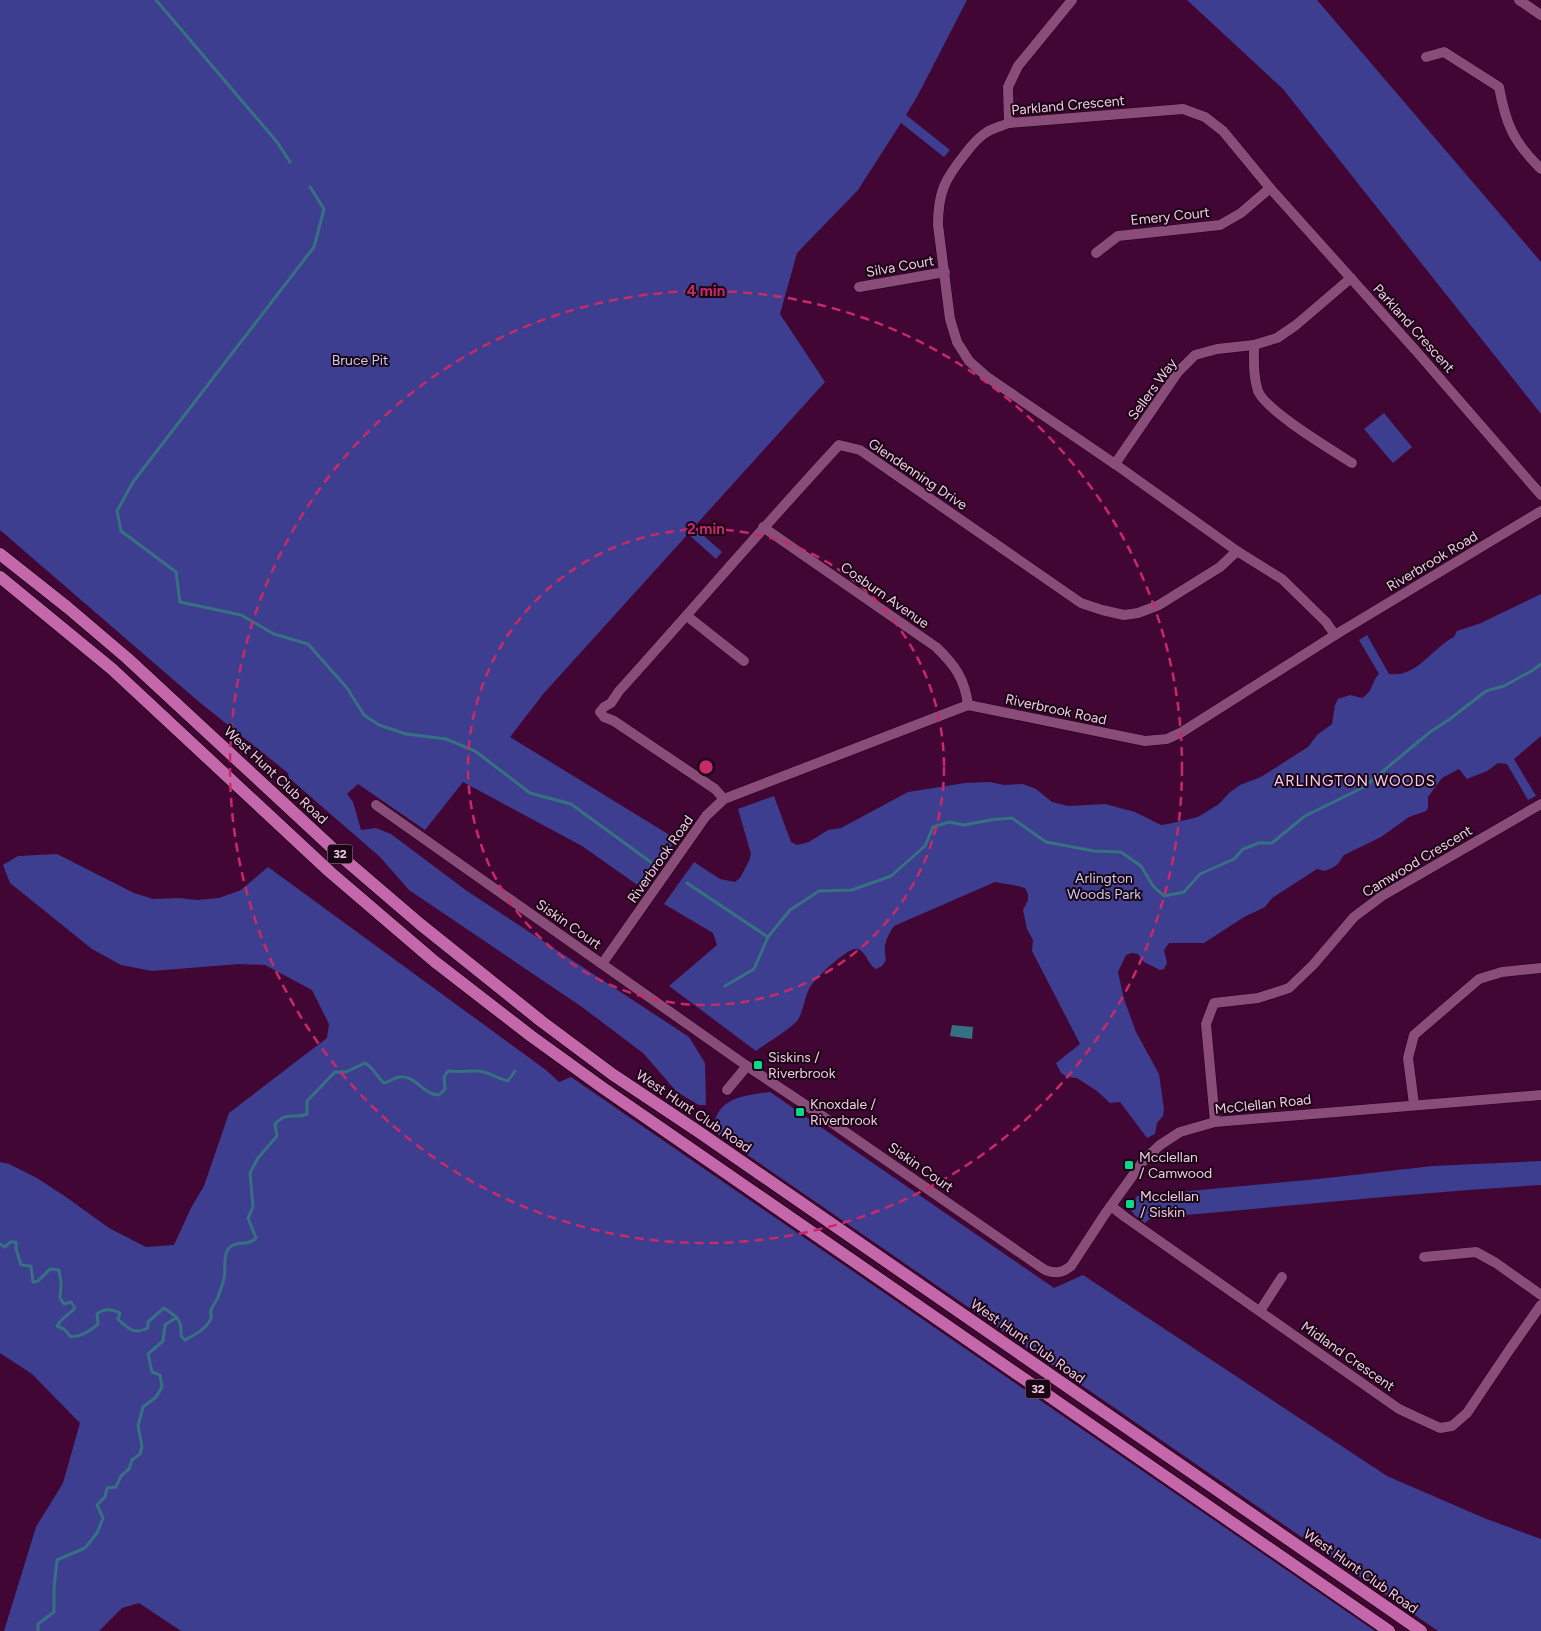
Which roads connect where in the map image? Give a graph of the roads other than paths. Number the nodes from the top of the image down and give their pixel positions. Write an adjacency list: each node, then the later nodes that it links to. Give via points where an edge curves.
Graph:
1 (1072, 0): 5 (street, via 1018,66 1008,87)
2 (1519, 0): 3 (street)
3 (1541, 15)
4 (1426, 57): 6 (street, via 1444,52 1498,87 1505,117 1515,139)
5 (1009, 123): 7 (street, Parkland Crescent, via 1183,109 1205,117 1223,131); 9 (street, Parkland Crescent, via 986,132 947,177 938,211)
6 (1541, 169)
7 (1270, 188): 8 (street, Emery Court, via 1241,213 1220,225 1118,236); 10 (street, Parkland Crescent)
8 (1096, 253)
9 (945, 272): 11 (street, Silva Court); 14 (street, Parkland Crescent, via 956,342 969,361 986,378)
10 (1351, 278): 12 (street, Sellers Way, via 1296,325 1277,338); 15 (street, Parkland Crescent)
11 (860, 287)
12 (1254, 345): 13 (street, via 1253,370 1259,392 1274,410); 14 (street, Sellers Way, via 1195,355 1178,372)
13 (1352, 463)
14 (1115, 464): 18 (street, Parkland Crescent)
15 (1541, 495)
16 (1541, 511): 22 (street, Riverbrook Road)
17 (763, 527): 18 (street, Glendenning Drive, via 839,444 860,450 1081,603 1102,610 1124,615 1159,605 1220,567); 21 (street, Glendenning Drive); 24 (street, Cosburn Avenue, via 936,647 952,662 967,691)
18 (1237, 551): 22 (street, Parkland Crescent, via 1282,579)
19 (0, 554): 43 (main road, West Hunt Club Road / 32, via 127,658 420,924 541,1021 612,1074)
20 (0, 577): 42 (main road, 32, via 112,669 360,898 530,1036)
21 (687, 616): 23 (street); 25 (street, Glendenning Drive, via 600,712 715,789)
22 (1335, 635): 24 (street, Riverbrook Road, via 1167,739 1145,742)
23 (744, 661)
24 (968, 705): 25 (street, Riverbrook Road)
25 (724, 799): 28 (street, Riverbrook Road, via 706,816)
26 (376, 805): 28 (street, Siskin Court)
27 (1540, 809): 34 (street, Camwood Crescent, via 1382,896 1354,917 1289,988 1258,998 1214,1004 1206,1024)
28 (602, 964): 30 (street, Siskin Court)
29 (1541, 968): 33 (street, via 1502,972 1479,979 1414,1035 1408,1058)
30 (746, 1066): 31 (street); 37 (street, Siskin Court)
31 (727, 1090)
32 (1541, 1095): 33 (street, McClellan Road)
33 (1414, 1104): 34 (street, McClellan Road)
34 (1215, 1122): 35 (street, McClellan Road, via 1180,1132 1160,1145 1144,1160)
35 (1111, 1206): 37 (street, McClellan Road, via 1071,1266); 41 (street, Midland Crescent)
36 (1424, 1258): 39 (street, via 1476,1252)
37 (1055, 1274)
38 (1282, 1277): 41 (street)
39 (1541, 1295)
40 (1541, 1305): 41 (street, Midland Crescent, via 1467,1413 1452,1426 1440,1428 1400,1409)
41 (1260, 1311)
42 (1389, 1631)
43 (1421, 1631)

